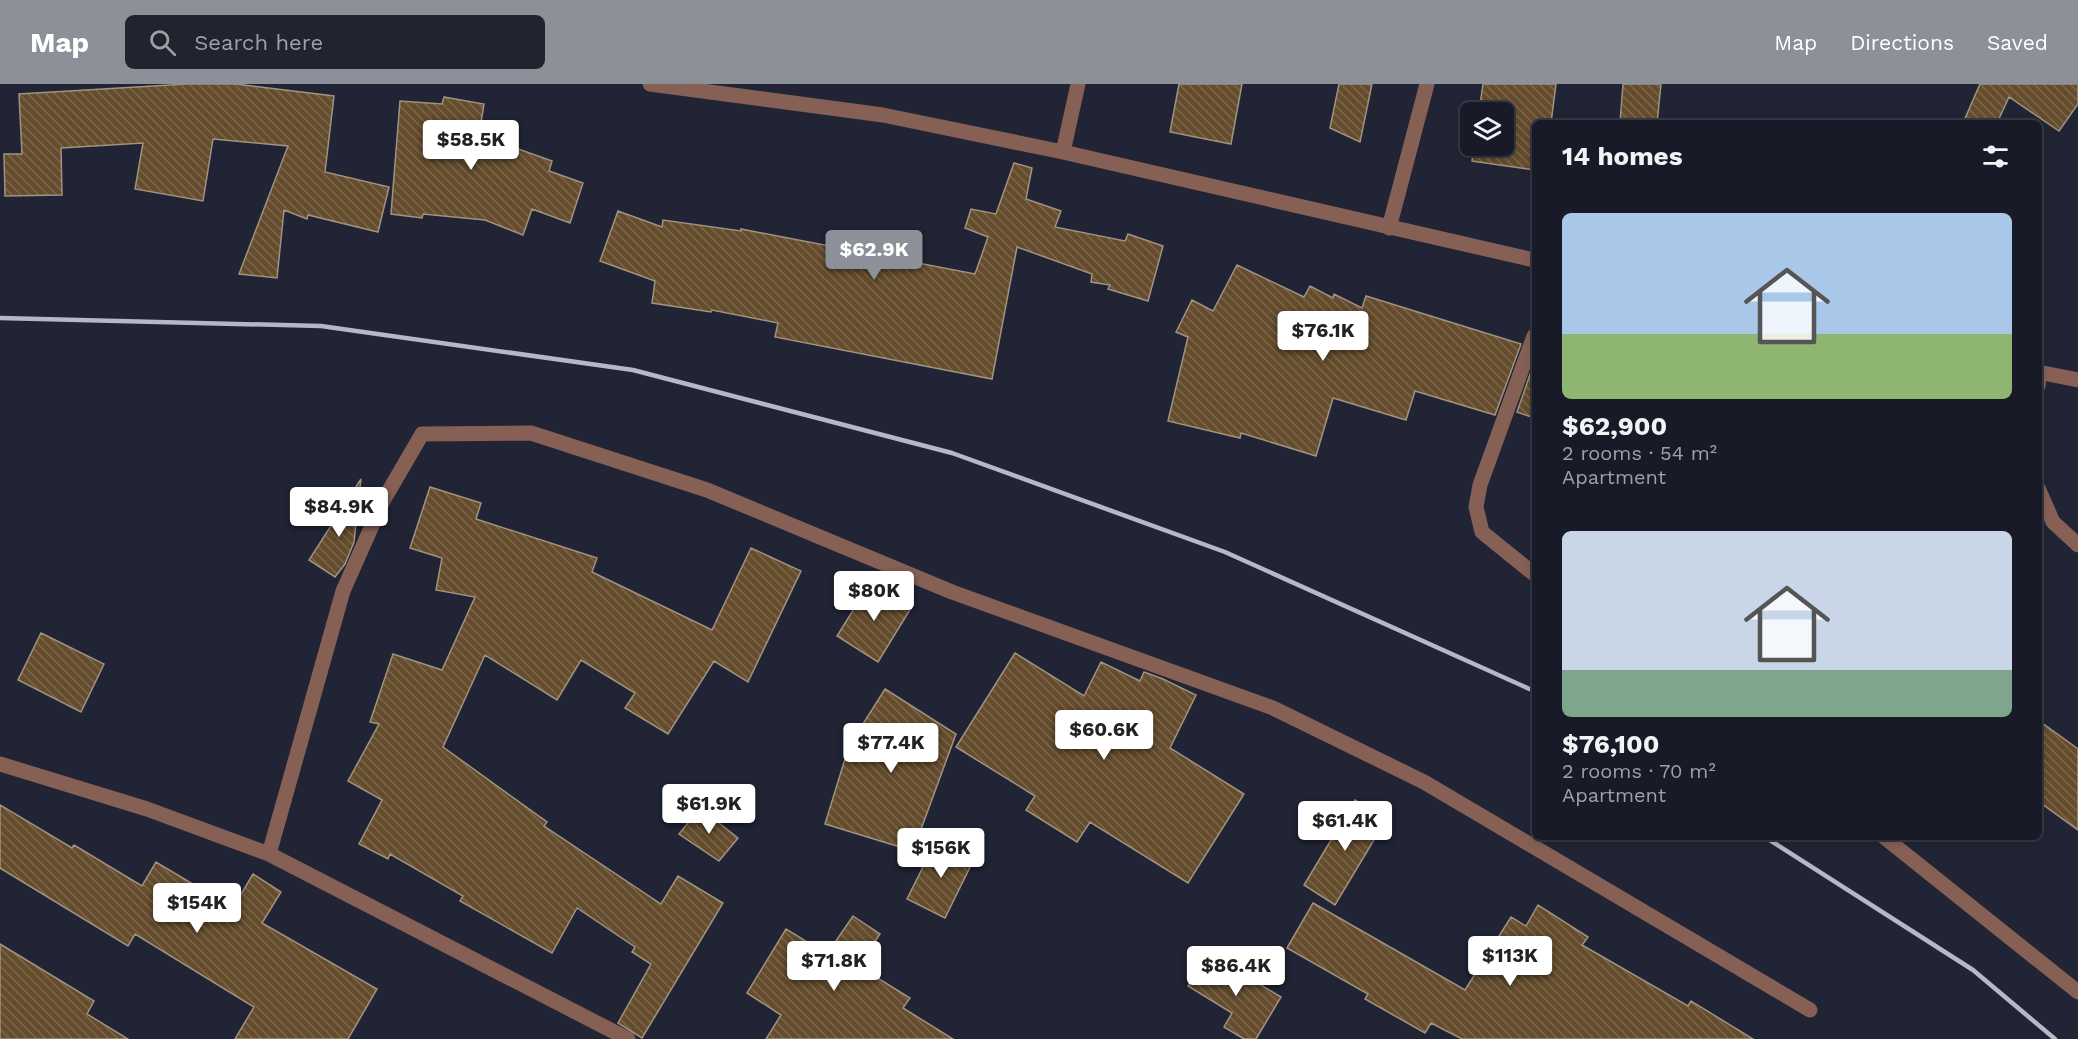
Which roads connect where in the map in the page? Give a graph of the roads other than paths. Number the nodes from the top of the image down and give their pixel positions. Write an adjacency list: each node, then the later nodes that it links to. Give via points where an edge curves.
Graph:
1 (650, 84): 4 (street, via 883,115)
2 (1078, 84): 4 (street)
3 (1427, 84): 5 (street)
4 (1063, 152): 5 (street)
5 (1389, 228): 6 (street)
6 (1532, 260)
7 (1532, 342): 12 (street, via 1480,485 1476,507 1482,532)
8 (2042, 376): 9 (street)
9 (2078, 380)
10 (2042, 497): 11 (street, via 2053,522)
11 (2078, 545)
12 (1532, 572)
13 (0, 764): 15 (street, via 147,809)
14 (1888, 840): 16 (street)
15 (269, 854): 17 (street, via 343,591 383,501 423,434 531,433 707,490 952,592 1273,708 1424,782); 18 (street)
16 (2078, 992)
17 (1810, 1010)
18 (628, 1039)

